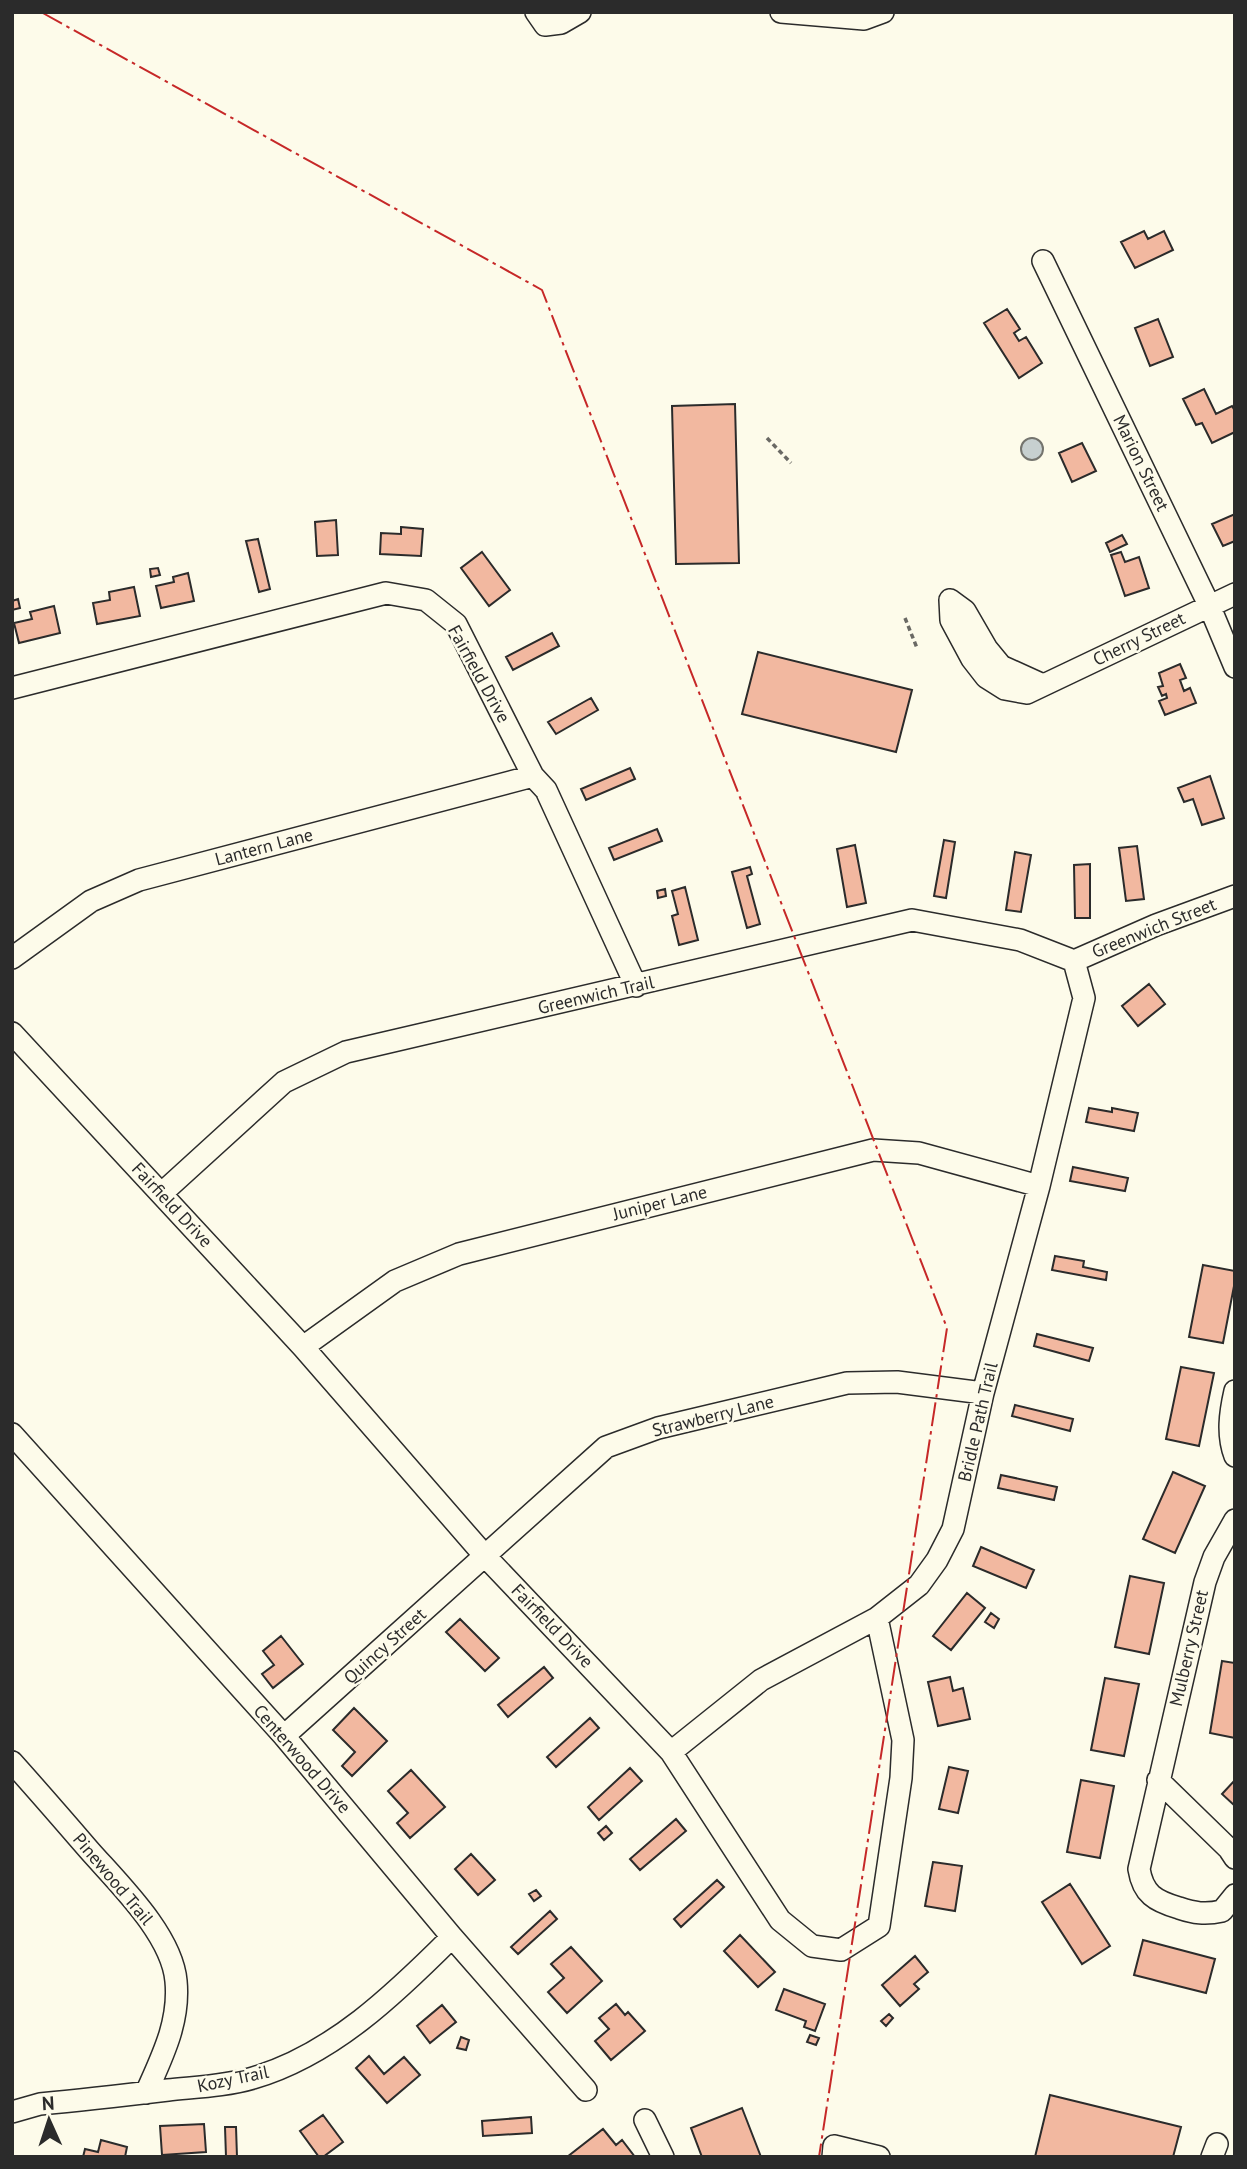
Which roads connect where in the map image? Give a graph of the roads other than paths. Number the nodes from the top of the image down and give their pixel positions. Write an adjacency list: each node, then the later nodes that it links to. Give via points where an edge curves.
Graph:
1 (536, 12): 2 (street, via 545,25 561,23)
2 (580, 12)
3 (781, 12): 4 (street, via 863,19)
4 (883, 12)
5 (1043, 261): 7 (street, Marion Street)
6 (1235, 594): 7 (street, Cherry Street)
7 (1209, 605): 8 (street, Marion Street); 9 (street, Cherry Street)
8 (1235, 667)
9 (1043, 685): 9 (street, Cherry Street, via 1001,666 965,611 950,600 951,621 986,677 1005,689 1027,693)
10 (12, 688): 11 (street, Fairfield Drive, via 386,593 413,597 426,600 456,625)
11 (533, 776): 13 (street, Lantern Lane, via 139,880 91,901); 15 (street, Fairfield Drive, via 546,790)
12 (1235, 896): 14 (street, Greenwich Street)
13 (12, 958)
14 (1074, 961): 15 (street, Greenwich Trail, via 1020,940 912,920); 17 (street, Bridle Path Trail, via 1084,998)
15 (636, 986): 18 (street, Greenwich Trail, via 346,1052 284,1082)
16 (12, 1033): 18 (street, Fairfield Drive)
17 (1039, 1186): 19 (street, Juniper Lane, via 919,1153 873,1150 459,1254 396,1281); 21 (street, Bridle Path Trail)
18 (161, 1194): 19 (street, Fairfield Drive)
19 (303, 1347): 25 (street, Fairfield Drive)
20 (1235, 1391): 23 (street, via 1229,1425)
21 (983, 1394): 25 (street, Strawberry Lane, via 897,1382 847,1384 658,1428 606,1447); 26 (street, Bridle Path Trail, via 953,1529 919,1585)
22 (12, 1434): 27 (street, Centerwood Drive)
23 (1235, 1456)
24 (1235, 1520): 30 (street, Mulberry Street, via 1205,1582)
25 (485, 1556): 27 (street, Quincy Street); 28 (street, Fairfield Drive)
26 (877, 1618): 28 (street, Bridle Path Trail, via 761,1680); 28 (street, Fairfield Drive, via 903,1740 878,1926 841,1950 812,1946 780,1920)
27 (284, 1736): 33 (street, Centerwood Drive)
28 (671, 1752)
29 (12, 1762): 35 (street, Pinewood Trail, via 131,1897 152,1923 167,1953 176,1978 174,2023)
30 (1158, 1780): 31 (street); 32 (street, Mulberry Street, via 1139,1868 1148,1892 1162,1903 1199,1914 1222,1911)
31 (1235, 1858)
32 (1235, 1895)
33 (452, 1937): 34 (street, Centerwood Drive); 35 (street, Kozy Trail, via 402,1987 326,2045 251,2079)
34 (586, 2090)
35 (146, 2093): 36 (street, Kozy Trail, via 40,2104)
36 (12, 2112)
37 (645, 2120): 38 (street)
38 (663, 2157)
39 (833, 2157): 40 (street, via 834,2146)
40 (878, 2157)

